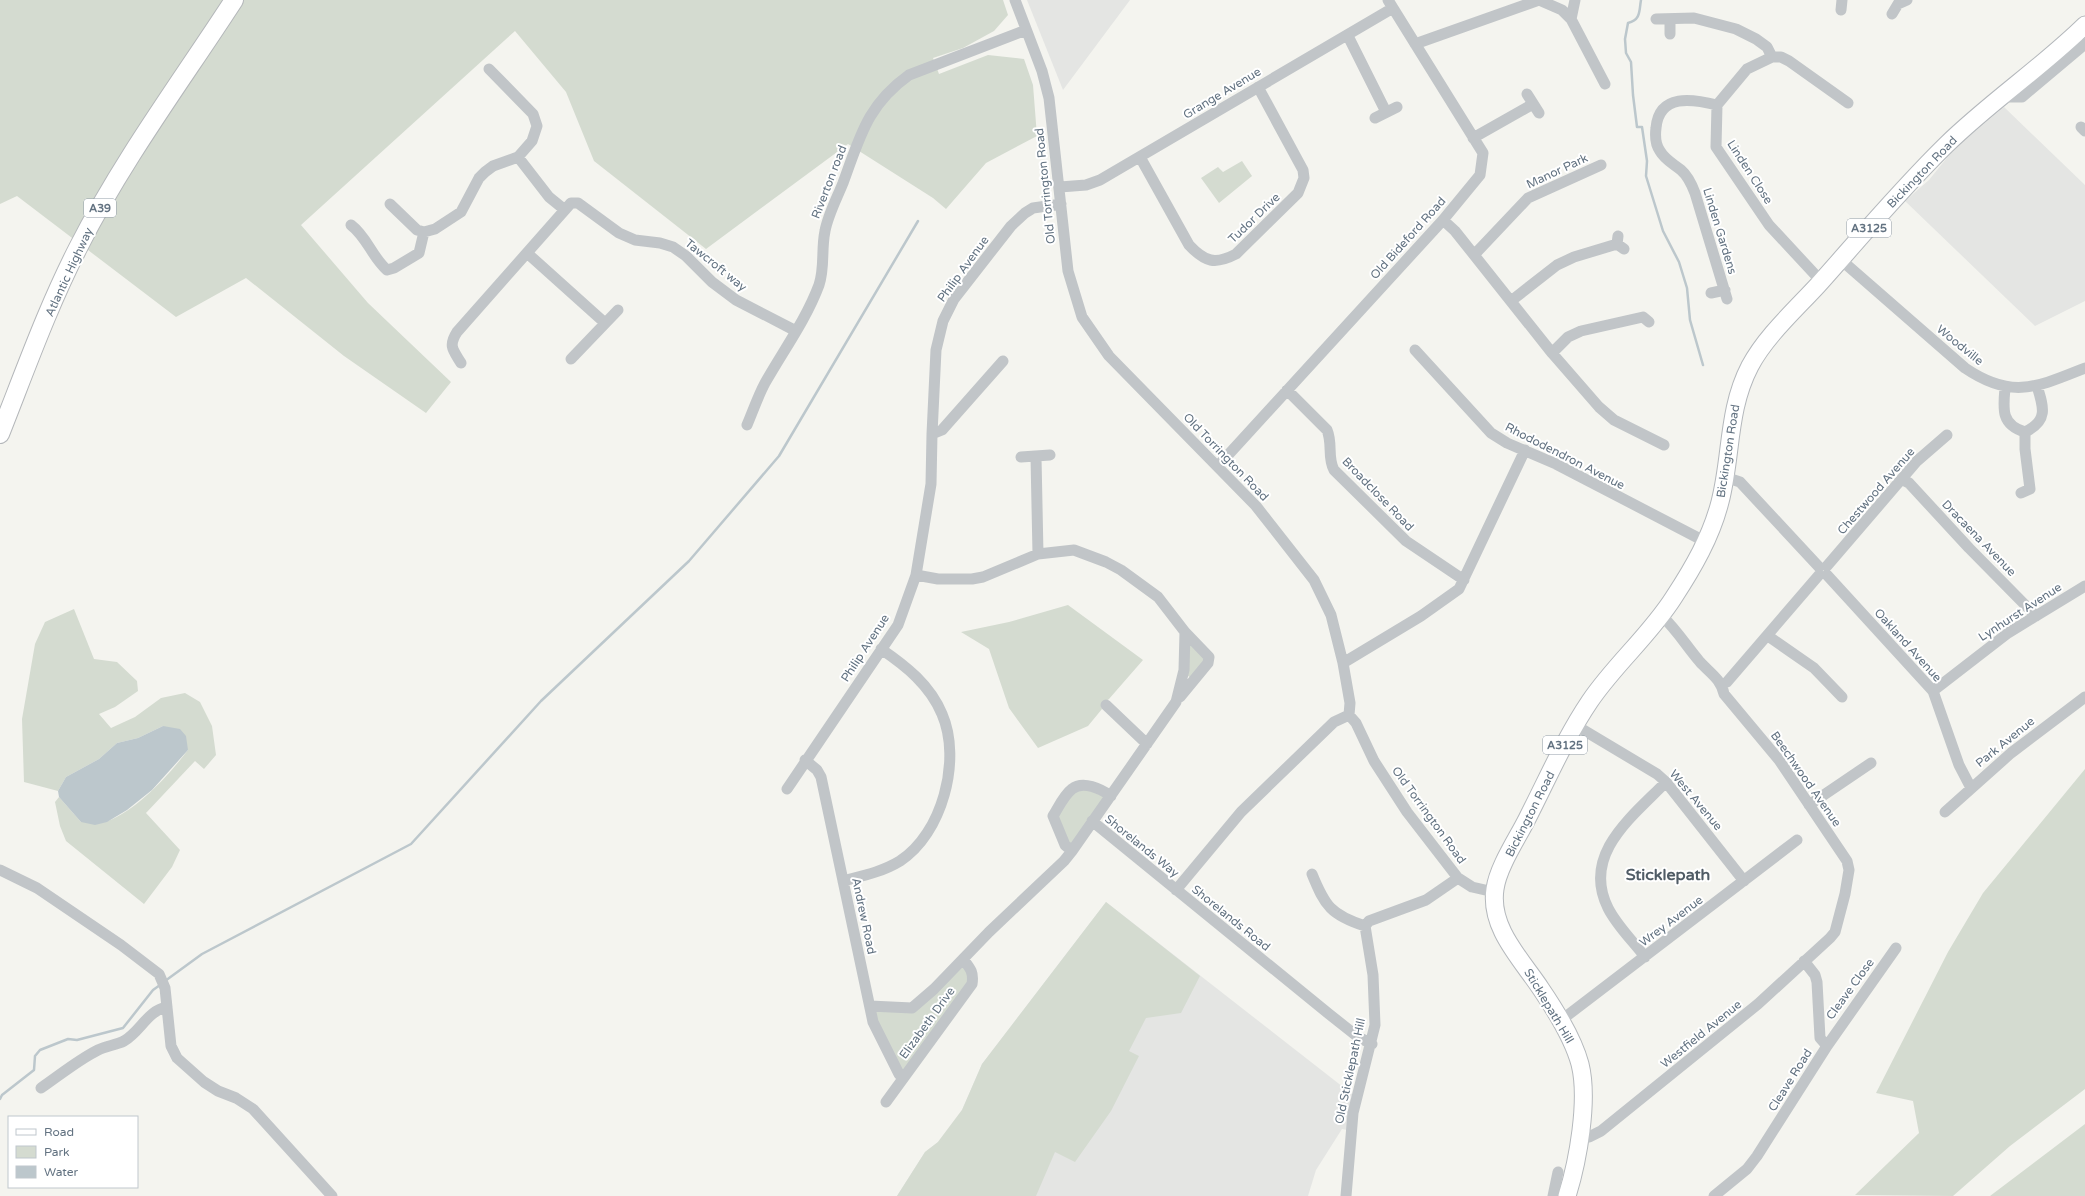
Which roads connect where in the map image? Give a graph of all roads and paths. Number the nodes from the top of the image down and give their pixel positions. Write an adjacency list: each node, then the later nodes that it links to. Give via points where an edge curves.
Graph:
1 (234, 0): 59 (highway, Atlantic Highway / A39, via 105,198 78,247)
2 (1015, 0): 10 (street, Old Torrington Road)
3 (1539, 0): 6 (street, via 1562,10); 13 (street)
4 (1575, 0): 6 (street)
5 (1391, 4): 12 (street, Grange Avenue); 13 (street, Old Bideford Road)
6 (1571, 19): 17 (street)
7 (1670, 19): 8 (street); 11 (street); 15 (street, via 1694,18 1736,29 1756,39 1766,47)
8 (1656, 20)
9 (2085, 25): 20 (main road, Bickington Road / A3125)
10 (1026, 30): 30 (street, Old Torrington Road, via 1042,71 1049,98); 47 (street, Riverton road, via 910,75 893,86 881,99 869,116 828,222 822,250 824,268 819,286)
11 (1670, 34)
12 (1348, 36): 18 (street, Grange Avenue); 24 (street)
13 (1415, 44): 26 (street, Old Bideford Road)
14 (2085, 44): 20 (street, via 2022,97)
15 (1772, 57): 21 (street, via 1781,57 1789,61); 22 (street, via 1747,69)
16 (489, 69): 27 (street, via 533,114 537,126 536,134)
17 (1605, 84)
18 (1258, 86): 28 (street, Grange Avenue); 28 (street, Tudor Drive, via 1303,170 1304,178 1298,193 1236,254 1214,262 1199,255 1189,245)
19 (1527, 94): 26 (street, via 1536,109)
20 (2002, 97): 40 (main road, Bickington Road / A3125, via 1947,144)
21 (1848, 103)
22 (1717, 105): 41 (street, Linden Close, via 1716,147 1769,225); 42 (street, Linden Gardens, via 1688,99 1678,100 1660,113 1655,135 1659,151 1681,170 1695,193 1726,294)
23 (1397, 106): 24 (street)
24 (1386, 112): 25 (street)
25 (1375, 118)
26 (1473, 138): 34 (street, Old Bideford Road, via 1483,153 1480,175)
27 (518, 157): 33 (street, via 549,197); 36 (street, via 493,166 485,172 479,178 461,212 435,229)
28 (1140, 157): 30 (street, Grange Avenue, via 1100,180 1086,185)
29 (1601, 165): 39 (street, Manor Park, via 1528,198)
30 (1060, 187): 32 (street, Old Torrington Road)
31 (390, 204): 36 (street, via 417,230)
32 (1061, 204): 60 (street, Philip Avenue, via 1042,206 1025,213 1011,226 954,299 943,322 936,350); 67 (street, Old Torrington Road, via 1072,290 1087,325 1109,356)
33 (565, 210): 38 (street); 47 (street, Tawcroft way, via 571,203 578,203 619,233 635,240 673,247 736,300)
34 (1443, 220): 39 (street); 56 (street, Old Bideford Road)
35 (351, 225): 36 (street, via 359,231 379,263 387,270 419,253)
36 (424, 232)
37 (1620, 243): 43 (street, via 1557,265)
38 (526, 253): 46 (street); 52 (street, via 454,336 452,346)
39 (1474, 255): 43 (street)
40 (1840, 259): 41 (main road, Bickington Road / A3125); 55 (street, Woodville, via 1965,368 1983,380)
41 (1821, 281): 68 (main road, Bickington Road / A3125, via 1752,362 1731,420)
42 (1712, 293)
43 (1511, 301): 49 (street)
44 (618, 310): 46 (street)
45 (1646, 315): 49 (street, via 1582,331 1568,337)
46 (605, 323): 50 (street)
47 (796, 331): 57 (street, Riverton road, via 764,384)
48 (1415, 350): 63 (street, Rhododendron Avenue, via 1491,433)
49 (1552, 353): 62 (street, via 1599,407 1614,420)
50 (571, 359)
51 (1003, 361): 60 (street, via 942,430)
52 (461, 363)
53 (2085, 368): 54 (street, Woodville)
54 (2037, 386): 55 (street, Woodville); 58 (street, via 2043,413 2040,422)
55 (2005, 388): 58 (street, via 2006,419 2010,426)
56 (1286, 390): 67 (street, Old Bideford Road); 75 (street, Broadclose Road, via 1327,430 1330,437 1330,462 1334,470 1406,541)
57 (747, 425)
58 (2025, 432): 70 (street, via 2024,448 2030,489)
59 (0, 434)
60 (932, 434): 74 (street, Philip Avenue, via 931,484)
61 (1947, 435): 69 (street, Chestwood Avenue, via 1917,462)
62 (1659, 439)
63 (1525, 450): 71 (street, Rhododendron Avenue); 75 (street)
64 (1050, 455): 66 (street)
65 (1021, 456): 66 (street)
66 (1036, 457): 72 (street)
67 (1218, 466): 82 (street, Old Torrington Road, via 1256,506 1314,580 1331,615)
68 (1725, 477): 71 (main road, Bickington Road / A3125, via 1719,505); 73 (street, Oakland Avenue, via 1740,482)
69 (1902, 480): 73 (street, Chestwood Avenue); 78 (street, Dracaena Avenue, via 1909,483)
70 (2021, 493)
71 (1706, 542): 77 (main road, Bickington Road / A3125)
72 (1038, 554): 74 (street, Elizabeth Drive, via 983,577 972,579 938,579); 79 (street, Elizabeth Drive, via 1074,550 1106,562 1158,598)
73 (1823, 571): 80 (street, Chestwood Avenue); 84 (street, Oakland Avenue)
74 (916, 575): 81 (street, Philip Avenue, via 898,625)
75 (1464, 580): 82 (street, via 1459,589 1421,616)
76 (2085, 586): 78 (street, Lynhurst Avenue)
77 (1662, 616): 83 (street, Beechwood Avenue, via 1674,627); 90 (main road, Bickington Road / A3125, via 1613,671)
78 (2036, 616): 84 (street, Lynhurst Avenue, via 2008,633)
79 (1185, 632): 87 (street, Elizabeth Drive, via 1184,670); 87 (street, Elizabeth Drive, via 1209,660)
80 (1768, 636): 83 (street, Chestwood Avenue); 85 (street, via 1814,668)
81 (881, 649): 92 (street, Philip Avenue); 107 (street, via 921,681 943,714 948,738 948,783 942,804 930,829 913,851 882,871)
82 (1343, 663): 89 (street, Old Torrington Road, via 1350,703)
83 (1723, 689): 98 (street, Beechwood Avenue, via 1779,760)
84 (1933, 691): 95 (street, Oakland Avenue, via 1958,765)
85 (1842, 696)
86 (2085, 697): 95 (street, Park Avenue, via 2011,753)
87 (1176, 702): 91 (street, Elizabeth Drive)
88 (1106, 705): 91 (street)
89 (1349, 715): 105 (street, Old Torrington Road, via 1356,723 1374,761 1398,799); 108 (street, Shorelands Road, via 1334,722 1241,812)
90 (1575, 725): 94 (street, West Avenue, via 1657,774); 109 (main road, Bickington Road / A3125, via 1511,849)
91 (1147, 744): 97 (street, Elizabeth Drive)
92 (805, 760): 96 (street, Philip Avenue); 107 (street, Andrew Road, via 821,777)
93 (1871, 763): 98 (street)
94 (1666, 782): 106 (street, West Avenue); 113 (street, via 1618,832 1606,849 1602,866 1603,897)
95 (1971, 788): 99 (street, Park Avenue)
96 (787, 789)
97 (1111, 796): 100 (street, Elizabeth Drive); 102 (street, via 1097,787 1080,786 1072,789 1053,816 1065,844)
98 (1809, 805): 111 (street, Beechwood Avenue, via 1847,861 1849,870 1835,932)
99 (1945, 812)
100 (1092, 821): 102 (street, Elizabeth Drive); 108 (street, Shorelands Way)
101 (1797, 840): 106 (street, Wrey Avenue)
102 (1072, 850): 114 (street, Elizabeth Drive, via 1064,861)
103 (0, 870): 117 (street, via 37,888 159,974 165,988)
104 (1312, 873): 110 (street, via 1325,902 1333,911 1350,922)
105 (1458, 878): 109 (street, Old Torrington Road, via 1472,887); 110 (street, via 1426,900 1369,921)
106 (1744, 881): 113 (street, Wrey Avenue)
107 (843, 882): 116 (street, Andrew Road)
108 (1176, 890): 119 (street, Shorelands Road, via 1346,1028)
109 (1494, 892): 118 (main road, Sticklepath Hill, via 1505,937)
110 (1364, 926): 119 (street, Old Sticklepath Hill, via 1375,999)
111 (1830, 938): 115 (street, Westfield Avenue)
112 (1896, 948): 120 (street, Cleave Close)
113 (1645, 957): 118 (street, Wrey Avenue)
114 (963, 959): 116 (street, Elizabeth Drive, via 912,1008); 121 (street, Elizabeth Drive, via 972,970 972,984)
115 (1804, 961): 120 (street, Cleave Road, via 1816,975 1820,1038); 124 (street, Westfield Avenue, via 1702,1051 1601,1130 1589,1137)
116 (870, 1006): 121 (street, Andrew Road, via 873,1022)
117 (167, 1007): 122 (street, via 157,1010 123,1041 84,1057); 126 (street, via 171,1046 177,1058 204,1082 253,1109)
118 (1560, 1021): 124 (main road, Sticklepath Hill, via 1581,1066 1583,1089)
119 (1372, 1044): 127 (street, Old Sticklepath Hill, via 1353,1113)
120 (1827, 1046): 130 (street, Cleave Road, via 1757,1156 1747,1169)
121 (903, 1078): 123 (street, Elizabeth Drive)
122 (41, 1088)
123 (886, 1102)
124 (1580, 1138): 129 (main road, Sticklepath Hill)
125 (1558, 1172): 128 (street)
126 (332, 1196)
127 (1346, 1196)
128 (1553, 1196)
129 (1567, 1196)
130 (1714, 1196)

